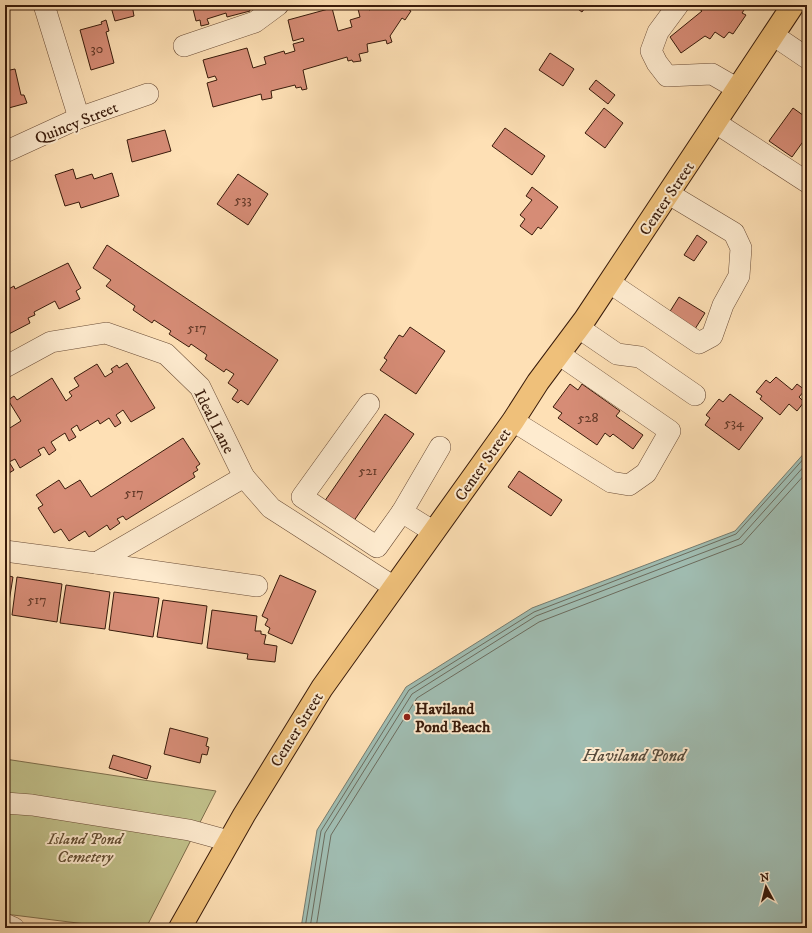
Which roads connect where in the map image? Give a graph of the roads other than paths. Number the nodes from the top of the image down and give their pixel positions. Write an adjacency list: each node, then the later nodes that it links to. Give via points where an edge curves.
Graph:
1 (44, 5): 10 (street)
2 (278, 5): 6 (street, via 255,22)
3 (678, 5): 8 (street, via 658,32 652,51 657,63 667,76 712,74)
4 (793, 5): 5 (main road, Center Street)
5 (773, 35): 7 (street); 8 (main road, Center Street)
6 (184, 46)
7 (807, 58)
8 (738, 90): 11 (main road, Center Street)
9 (148, 94): 10 (street, Quincy Street)
10 (78, 118): 12 (street, Quincy Street)
11 (716, 123): 13 (street); 14 (main road, Center Street)
12 (5, 152)
13 (807, 182)
14 (669, 194): 15 (main road, Center Street); 15 (street, via 734,233 741,248 739,276 723,305 712,336 699,343)
15 (610, 282): 16 (main road, Center Street)
16 (579, 328): 17 (main road, Center Street); 19 (street, via 617,354 640,357)
17 (560, 355): 21 (main road, Center Street, via 538,382); 21 (street, via 670,431 646,473 630,485 611,482)
18 (5, 367): 23 (street, Ideal Lane, via 51,342 106,333 166,354 200,388)
19 (695, 395)
20 (369, 404): 24 (street, via 302,497 377,547)
21 (513, 421): 25 (main road, Center Street)
22 (440, 447): 24 (street)
23 (244, 477): 27 (street); 29 (street, Ideal Lane, via 271,508)
24 (402, 512): 25 (street)
25 (434, 532): 29 (main road, Center Street)
26 (5, 551): 27 (street)
27 (96, 563): 28 (street)
28 (257, 586)
29 (394, 587): 31 (main road, Center Street, via 322,688)
30 (5, 803): 31 (street, via 190,830)
31 (229, 841): 34 (main road, Center Street)
32 (5, 924): 33 (street)
33 (14, 928)
34 (180, 928)

